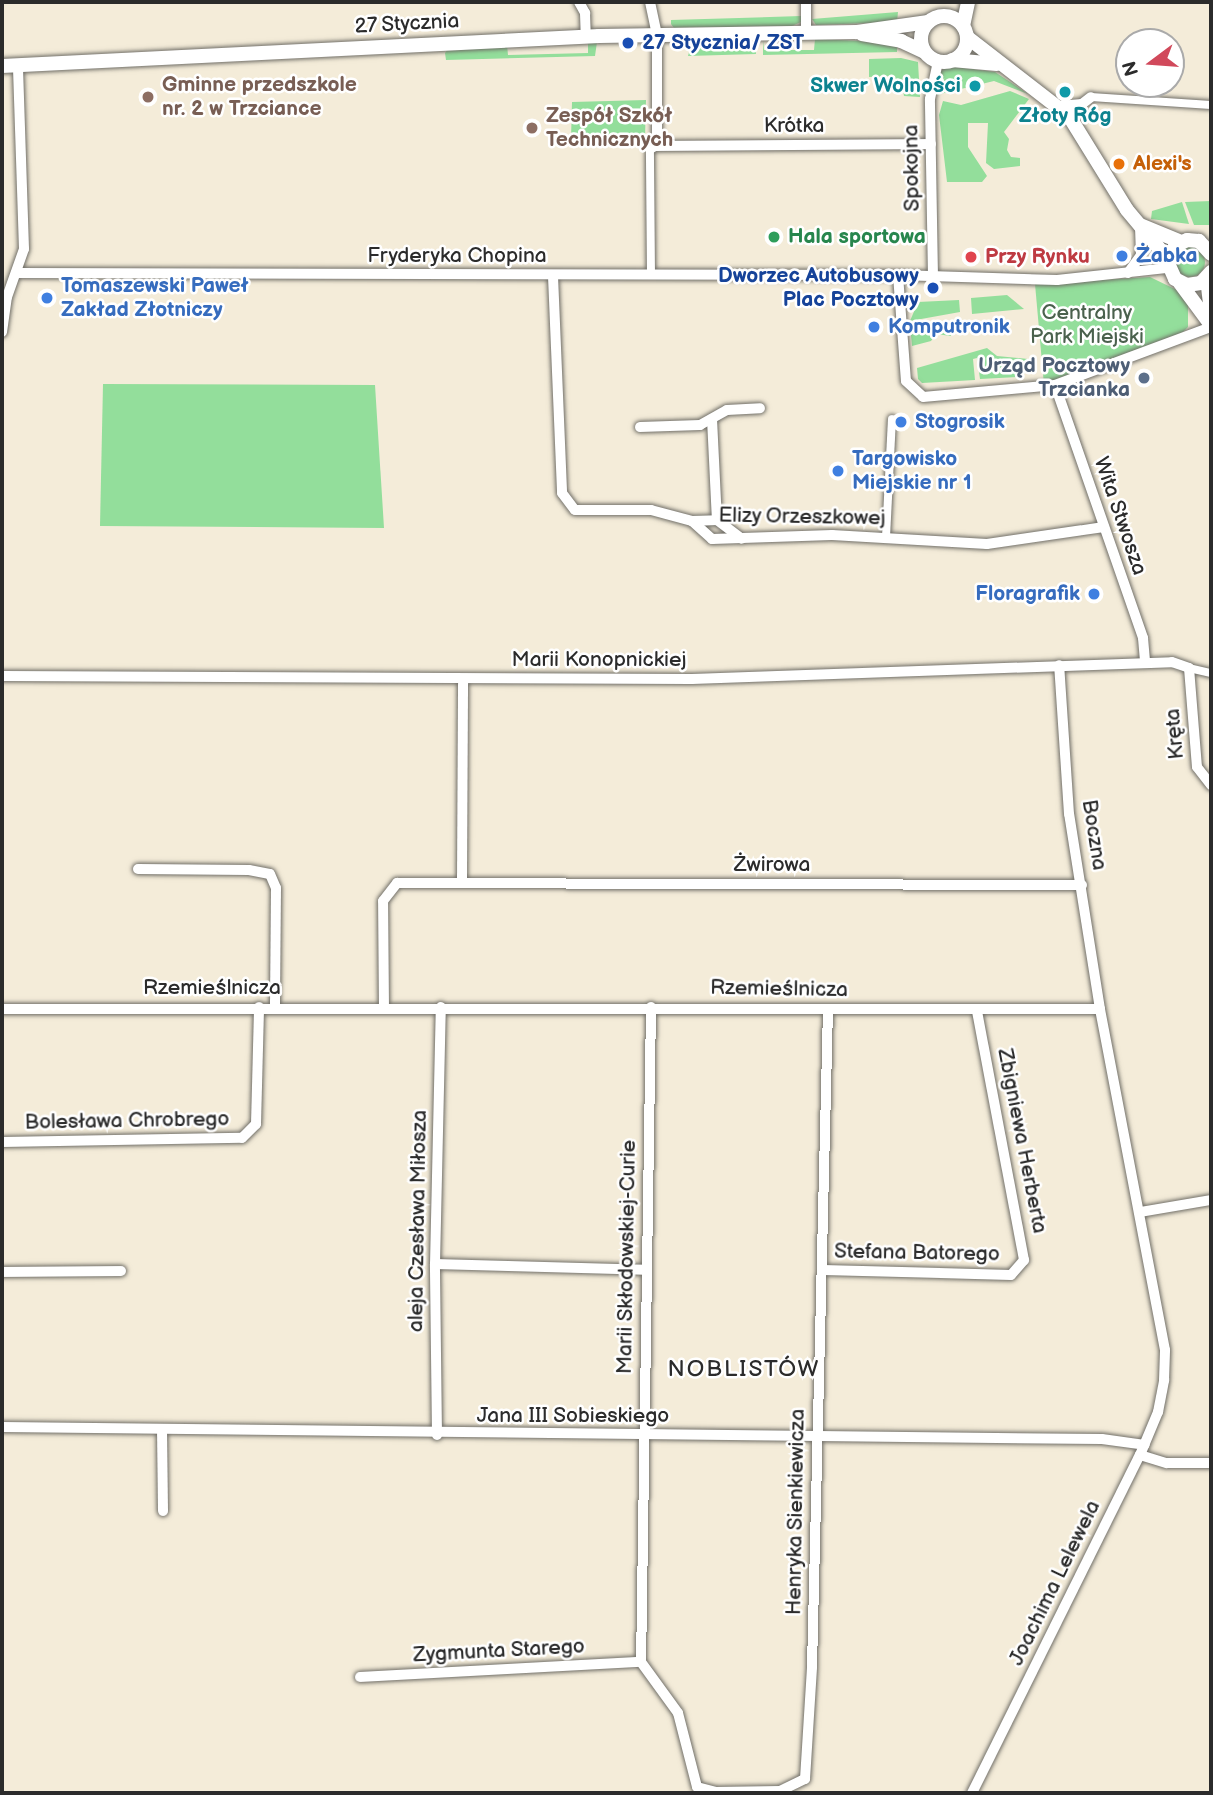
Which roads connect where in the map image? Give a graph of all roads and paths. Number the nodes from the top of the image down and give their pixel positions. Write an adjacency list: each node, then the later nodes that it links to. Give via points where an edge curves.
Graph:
1 (579, 2): 11 (street, via 585,12)
2 (650, 2): 10 (street)
3 (806, 2): 9 (street)
4 (952, 2): 6 (main road)
5 (968, 2): 8 (main road)
6 (935, 19): 7 (main road, 27 Stycznia); 8 (main road); 12 (main road, via 921,39)
7 (857, 32): 9 (main road, 27 Stycznia); 12 (main road, 27 Stycznia, via 901,41)
8 (965, 32): 13 (main road, via 963,51); 14 (main road)
9 (806, 33): 10 (main road, 27 Stycznia)
10 (657, 36): 11 (main road, 27 Stycznia); 22 (street)
11 (586, 37): 16 (main road, 27 Stycznia)
12 (925, 52): 13 (main road)
13 (945, 60): 14 (main road); 21 (street, Spokojna, via 931,82)
14 (997, 64): 19 (main road)
15 (2, 66): 16 (main road, 27 Stycznia)
16 (18, 66): 27 (street, via 24,249)
17 (1086, 101): 18 (street); 19 (street); 20 (street)
18 (1211, 105)
19 (1059, 106): 20 (main road)
20 (1080, 128): 23 (main road)
21 (931, 144): 22 (street, Krótka); 33 (street, Spokojna)
22 (657, 146): 29 (street, via 650,150)
23 (1140, 225): 24 (main road); 26 (main road); 28 (street, via 1141,255)
24 (1181, 242): 25 (main road); 26 (main road)
25 (1209, 247)
26 (1168, 263): 28 (street, Fryderyka Chopina); 34 (main road)
27 (16, 273): 32 (street, Fryderyka Chopina); 37 (street)
28 (1128, 273): 33 (street, Fryderyka Chopina, via 1057,280)
29 (651, 275): 30 (street, Fryderyka Chopina); 32 (street, Fryderyka Chopina)
30 (898, 275): 33 (street, Fryderyka Chopina); 38 (street, via 905,378 911,390 933,397)
31 (1209, 275): 34 (main road, via 1194,285); 35 (main road)
32 (553, 276): 44 (street, Elizy Orzeszkowej, via 562,493 567,504 575,510 651,510)
33 (933, 277)
34 (1180, 283): 36 (main road)
35 (1211, 311)
36 (1211, 326): 38 (street)
37 (2, 332)
38 (1055, 385): 45 (street, Wita Stwosza)
39 (760, 408): 40 (street, via 727,410)
40 (712, 419): 42 (street, via 700,425); 43 (street)
41 (892, 419): 46 (street)
42 (640, 427)
43 (717, 520): 44 (street); 47 (street)
44 (692, 521): 47 (street, Elizy Orzeszkowej, via 712,539)
45 (1104, 527): 46 (street, Elizy Orzeszkowej, via 1015,543); 48 (street, Wita Stwosza, via 1143,638)
46 (886, 537): 47 (street, Elizy Orzeszkowej)
47 (741, 539)
48 (1145, 660): 49 (street, Marii Konopnickiej); 50 (street, Marii Konopnickiej)
49 (1059, 666): 53 (street, Marii Konopnickiej, via 793,677); 57 (street, Boczna, via 1069,814)
50 (1189, 671): 51 (street); 54 (street, Kręta, via 1197,767)
51 (1211, 673)
52 (2, 676): 53 (street, Marii Konopnickiej)
53 (463, 679): 56 (street)
54 (1211, 785)
55 (138, 869): 59 (street, via 270,874 276,888)
56 (462, 882): 57 (street, Żwirowa); 62 (street, Żwirowa, via 397,883 387,889 383,901)
57 (1082, 886): 65 (street, Boczna)
58 (259, 1007): 59 (street, Rzemieślnicza); 63 (street, Rzemieślnicza); 67 (street, Bolesława Chrobrego, via 256,1124 242,1138)
59 (275, 1007): 62 (street, Rzemieślnicza)
60 (441, 1007): 61 (street, Rzemieślnicza); 62 (street, Rzemieślnicza); 70 (street, aleja Czesława Miłosza)
61 (651, 1007): 64 (street, Rzemieślnicza); 72 (street, Marii Skłodowskiej-Curie)
62 (384, 1008)
63 (2, 1009)
64 (828, 1009): 66 (street, Rzemieślnicza); 73 (street, Henryka Sienkiewicza)
65 (1100, 1009): 66 (street, Rzemieślnicza); 69 (street)
66 (977, 1011): 75 (street, Zbigniewa Herberta, via 1024,1260)
67 (2, 1142)
68 (1211, 1200): 69 (street)
69 (1140, 1212): 81 (street, via 1165,1350 1158,1412)
70 (435, 1264): 72 (street); 78 (street, aleja Czesława Miłosza)
71 (121, 1270): 74 (street)
72 (645, 1270): 79 (street, Marii Skłodowskiej-Curie)
73 (823, 1270): 75 (street, Stefana Batorego); 80 (street, Henryka Sienkiewicza)
74 (2, 1272)
75 (1011, 1275)
76 (2, 1427): 77 (street, Jana III Sobieskiego)
77 (162, 1429): 78 (street, Jana III Sobieskiego); 83 (street)
78 (437, 1435): 79 (street, Jana III Sobieskiego)
79 (644, 1435): 80 (street, Jana III Sobieskiego); 84 (street, Marii Skłodowskiej-Curie)
80 (816, 1436): 81 (street, Jana III Sobieskiego, via 1102,1439); 84 (street, Henryka Sienkiewicza, via 805,1779 780,1791 716,1792 697,1787 678,1713)
81 (1142, 1450): 82 (street, via 1167,1463); 86 (street, Joachima Lelewela)
82 (1211, 1463)
83 (163, 1511)
84 (641, 1662): 85 (street, Zygmunta Starego)
85 (360, 1677)
86 (972, 1793)

